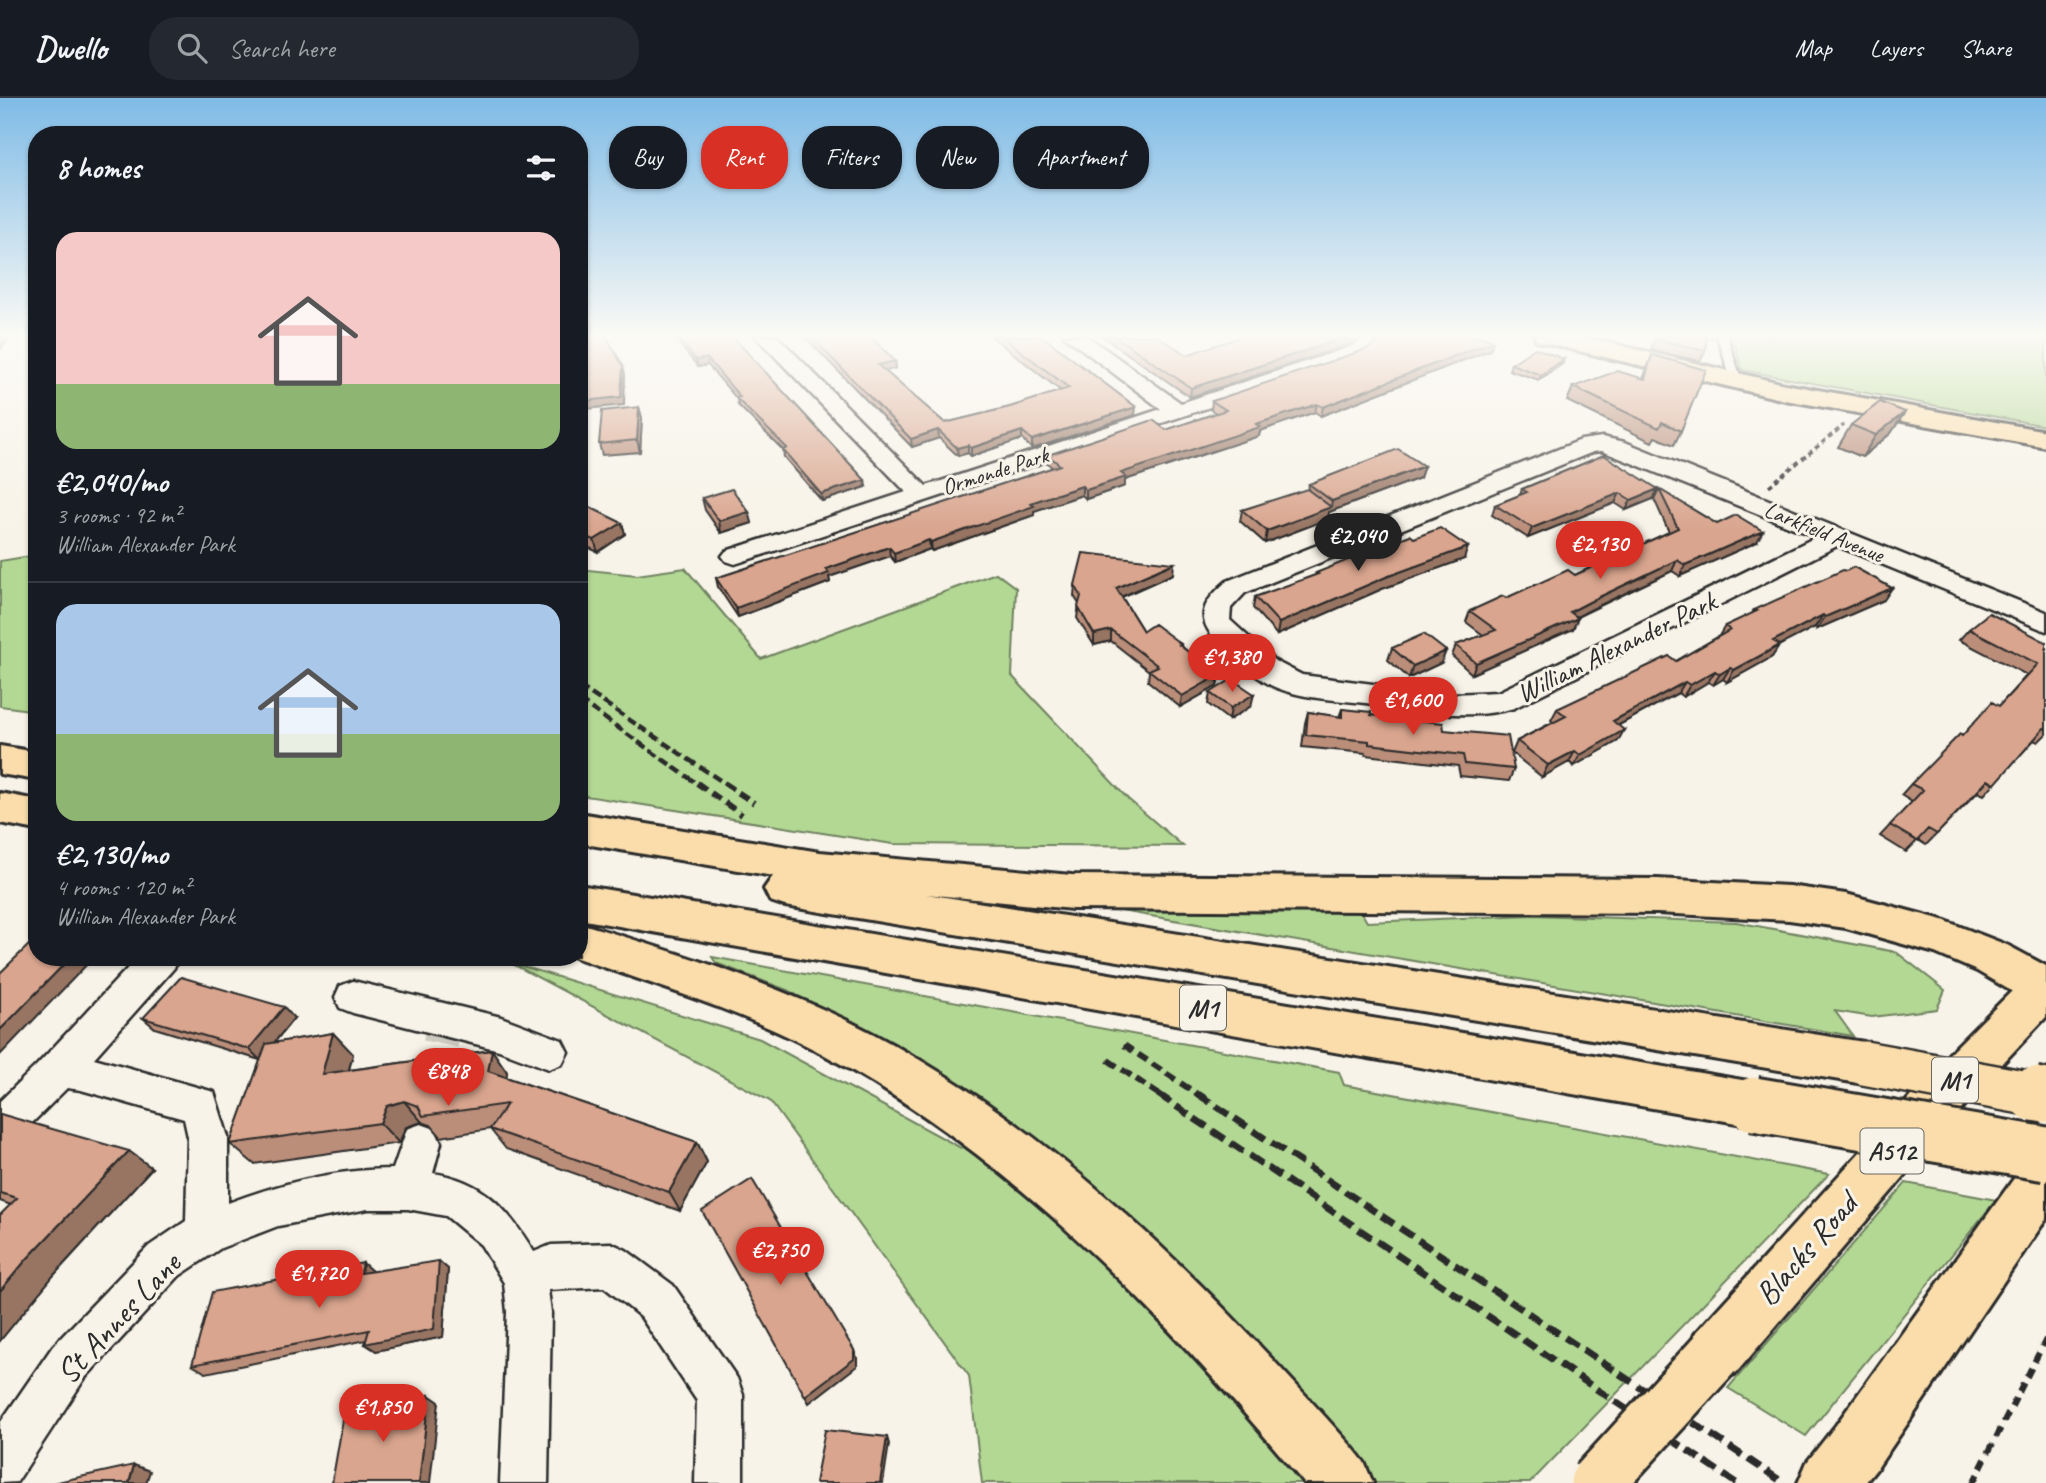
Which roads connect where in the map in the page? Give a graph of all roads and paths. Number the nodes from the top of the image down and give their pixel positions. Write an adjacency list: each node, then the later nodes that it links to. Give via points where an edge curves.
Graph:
1 (829, 401): 9 (street, Ormonde Park)
2 (1163, 401): 5 (street)
3 (1212, 401): 5 (street, Ormonde Park)
4 (1838, 401): 7 (main road)
5 (1179, 412): 9 (street, Ormonde Park)
6 (1846, 424): 10 (path)
7 (2046, 439)
8 (1602, 444): 10 (street, Larkfield Avenue); 11 (street, William Alexander Park, via 1588,445 1236,587 1215,610 1221,631 1287,681 1487,705 1516,695)
9 (922, 495): 12 (street, Ormonde Park)
10 (1750, 502): 11 (street, Larkfield Avenue)
11 (1833, 537): 13 (street, Larkfield Avenue)
12 (735, 556)
13 (2046, 622)
14 (0, 736): 15 (main road)
15 (28, 740)
16 (0, 760): 17 (main road)
17 (28, 765)
18 (0, 808): 19 (main road)
19 (28, 813)
20 (588, 829): 25 (main road, via 820,868 1072,892 1657,896 1789,903 1846,911 1943,938)
21 (588, 856): 29 (main road, M1, bridge)
22 (588, 904): 32 (main road, M1, bridge)
23 (588, 944): 42 (main road, via 772,1008 836,1038 978,1123 1044,1173 1130,1250)
24 (152, 966): 28 (street)
25 (2046, 987): 43 (main road, Blacks Road / A512, bridge, via 1921,1119)
26 (354, 997): 27 (street, via 443,1026 501,1034)
27 (548, 1052)
28 (58, 1070): 30 (street); 35 (street, via 81,1072 200,1105 208,1137)
29 (2046, 1096)
30 (0, 1128)
31 (421, 1143): 34 (street)
32 (2046, 1154)
33 (2046, 1176): 39 (main road)
34 (408, 1189): 35 (street, St Annes Lane, via 368,1189 278,1205); 36 (street, St Annes Lane, via 455,1197 496,1230)
35 (208, 1232): 38 (street, St Annes Lane, via 164,1261 69,1362)
36 (524, 1277): 40 (street, St Annes Lane, via 529,1312); 41 (street, via 551,1267 611,1265 657,1301 720,1395)
37 (2046, 1339): 44 (path)
38 (0, 1465)
39 (1842, 1465)
40 (524, 1483)
41 (719, 1483)
42 (1343, 1483)
43 (1597, 1483)
44 (1973, 1483)

